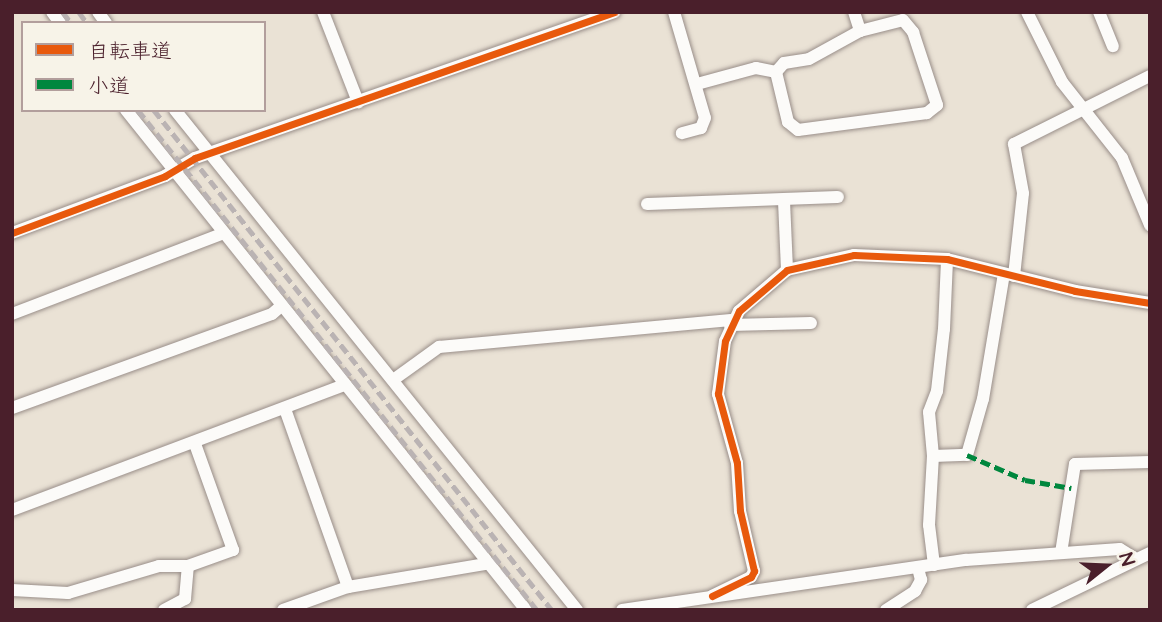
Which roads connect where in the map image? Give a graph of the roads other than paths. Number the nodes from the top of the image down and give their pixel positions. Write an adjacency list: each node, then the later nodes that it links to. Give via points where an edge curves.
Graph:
1 (323, 12): 12 (street)
2 (614, 12): 12 (street)
3 (674, 12): 11 (street)
4 (854, 12): 7 (street)
5 (1027, 12): 13 (street, via 1056,72)
6 (1099, 12): 8 (street)
7 (860, 32): 9 (street, via 809,59 784,62); 9 (street, via 903,20 913,32 937,105 927,113 798,130 788,122)
8 (1113, 46)
9 (776, 72): 11 (street, via 756,68)
10 (1150, 76): 13 (street)
11 (696, 84): 16 (street, via 705,118 701,128)
12 (358, 102): 17 (street)
13 (1081, 108): 22 (street, via 1122,158); 27 (street, via 1014,144 1023,193)
14 (128, 112): 18 (street)
15 (177, 112): 17 (street)
16 (682, 133)
17 (209, 154): 18 (street); 33 (street)
18 (173, 172): 23 (street); 24 (street)
19 (838, 197): 20 (street)
20 (784, 201): 21 (street); 26 (street)
21 (647, 204)
22 (1150, 225)
23 (12, 233)
24 (222, 234): 29 (street); 30 (street)
25 (947, 259): 26 (street, via 854,255); 27 (street); 38 (street, via 943,342 929,412)
26 (787, 270): 31 (street)
27 (1009, 275): 28 (street); 38 (street, via 967,455)
28 (1150, 303)
29 (280, 307): 34 (street); 35 (street, via 272,314)
30 (12, 314)
31 (731, 323): 32 (street); 33 (street, via 439,347); 50 (street, via 718,373 718,394 737,463 740,511 754,571 751,577)
32 (811, 323)
33 (393, 380): 54 (street)
34 (344, 385): 36 (street); 44 (street)
35 (12, 408)
36 (285, 409): 37 (street); 48 (street)
37 (195, 444): 40 (street); 46 (street, via 233,550)
38 (933, 456): 45 (street, via 929,513)
39 (1150, 462): 41 (street, via 1075,464)
40 (12, 510)
41 (1061, 553): 43 (street, via 1120,549); 45 (street)
42 (1150, 553): 43 (street)
43 (1136, 559): 57 (street)
44 (486, 564): 48 (street); 53 (street)
45 (934, 565): 47 (street)
46 (188, 566): 49 (street, via 159,566 68,593); 51 (street, via 185,599)
47 (918, 568): 50 (street); 56 (street, via 921,580 915,591)
48 (348, 587): 52 (street)
49 (12, 590)
50 (712, 596): 55 (street)
51 (164, 610)
52 (283, 610)
53 (526, 610)
54 (577, 610)
55 (622, 610)
56 (886, 610)
57 (1032, 610)

